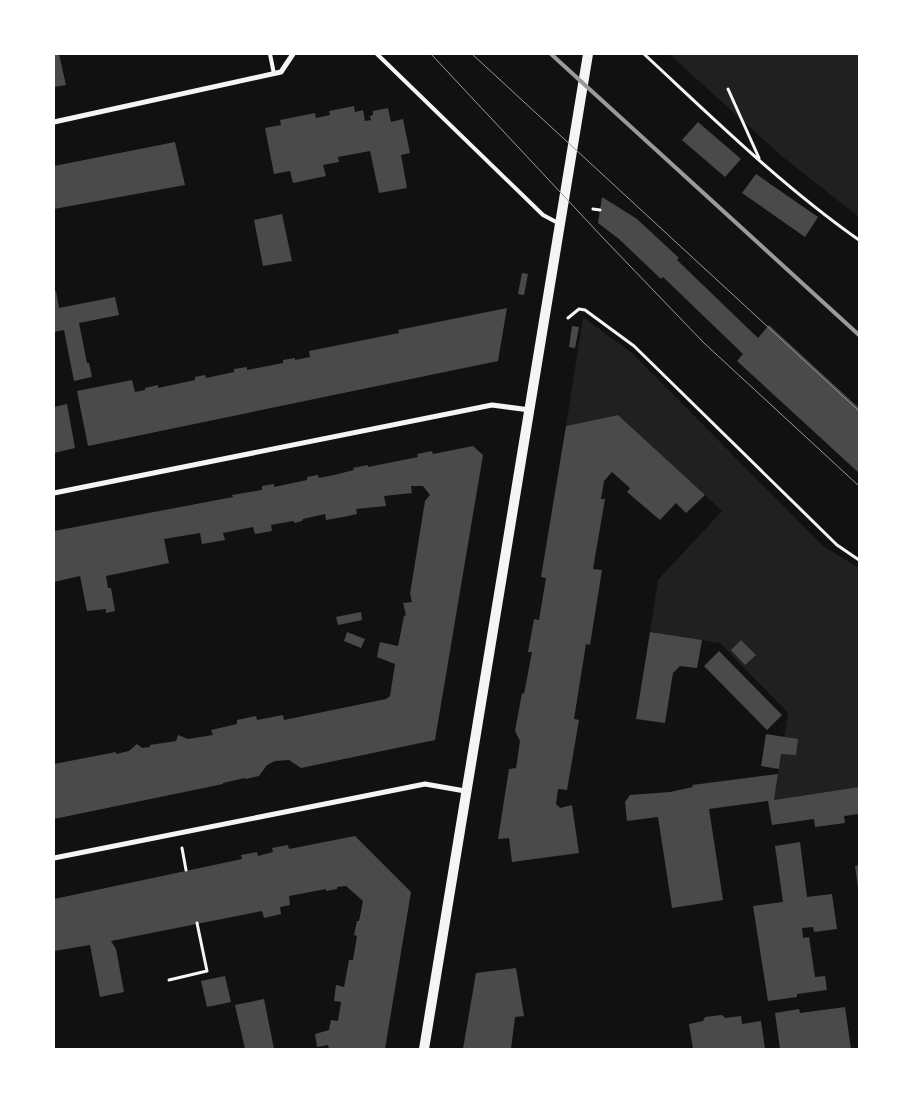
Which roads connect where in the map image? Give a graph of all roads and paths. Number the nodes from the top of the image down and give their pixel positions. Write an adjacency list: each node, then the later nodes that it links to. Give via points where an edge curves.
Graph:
1 (270, 54): 6 (lane)
2 (293, 54): 6 (street, via 281,72)
3 (378, 54): 12 (lane, via 543,215)
4 (588, 54): 12 (main road)
5 (644, 54): 9 (path)
6 (274, 74): 8 (street)
7 (728, 89): 9 (path)
8 (54, 122)
9 (760, 161): 13 (path)
10 (594, 209): 11 (path)
11 (600, 210)
12 (560, 225): 15 (main road)
13 (859, 240)
14 (568, 318): 17 (path, via 579,309 585,310 634,346 837,545)
15 (530, 410): 16 (street, via 492,405); 18 (main road)
16 (54, 493)
17 (859, 560)
18 (465, 791): 19 (street, via 425,784); 22 (main road)
19 (54, 858)
20 (197, 923): 21 (path, via 207,971)
21 (169, 980)
22 (424, 1049)

